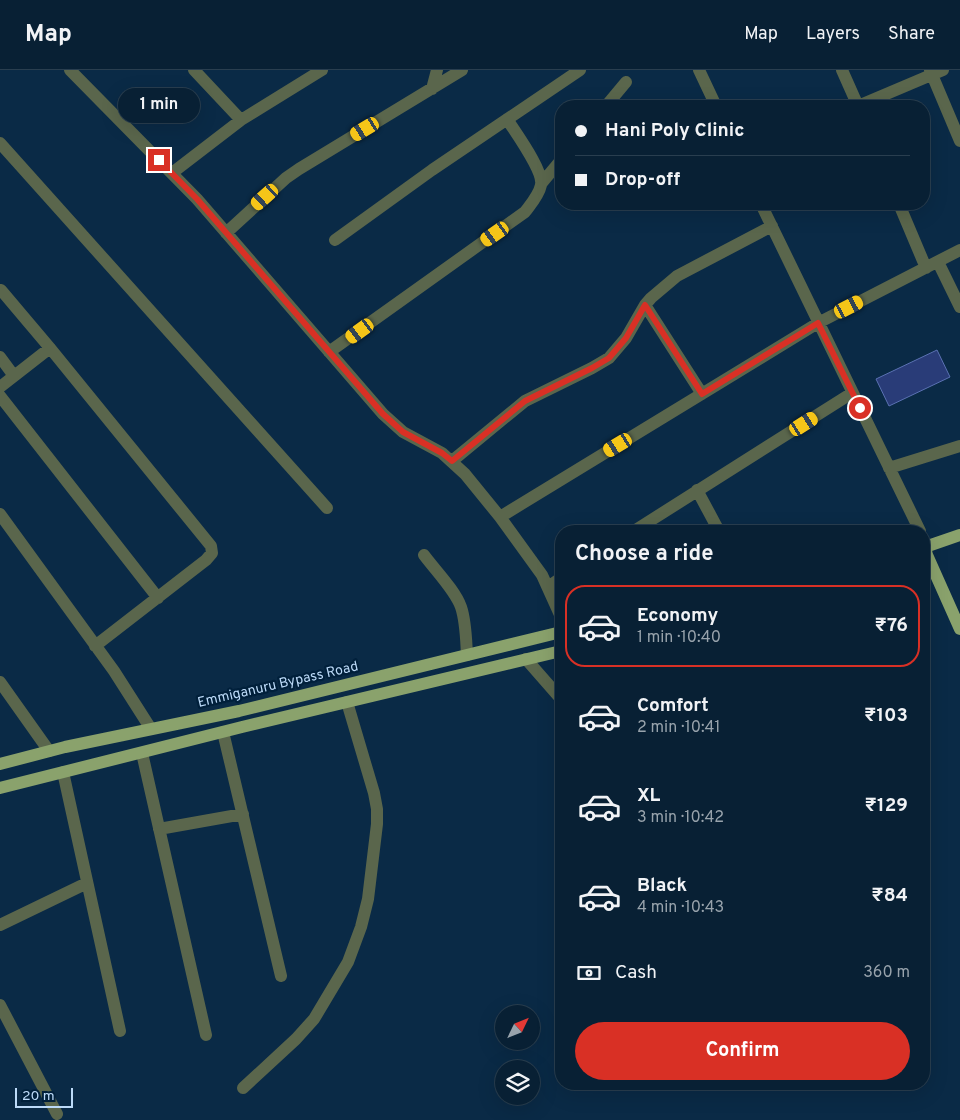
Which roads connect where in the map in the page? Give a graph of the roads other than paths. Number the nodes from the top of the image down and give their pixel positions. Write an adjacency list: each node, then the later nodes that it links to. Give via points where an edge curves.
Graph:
1 (70, 70): 21 (street)
2 (194, 70): 17 (street)
3 (322, 70): 17 (street)
4 (437, 70): 11 (street)
5 (462, 70): 11 (street)
6 (580, 70): 16 (street)
7 (842, 70): 14 (street)
8 (935, 72): 15 (street); 18 (street)
9 (702, 74): 13 (street)
10 (626, 82): 12 (street)
11 (432, 88): 26 (street, via 292,173)
12 (611, 100)
13 (713, 100)
14 (855, 100)
15 (872, 100)
16 (507, 119): 22 (street, via 537,168); 27 (street)
17 (240, 120): 21 (street)
18 (960, 141)
19 (0, 143): 46 (street)
20 (555, 167): 22 (street)
21 (172, 173): 26 (street)
22 (541, 184): 35 (street, via 525,212)
23 (764, 210): 25 (street)
24 (902, 210): 29 (street)
25 (772, 226): 31 (street, via 677,276); 33 (street)
26 (226, 233): 35 (street)
27 (335, 240)
28 (960, 250): 29 (street)
29 (932, 265): 32 (street); 33 (street)
30 (1, 290): 34 (street)
31 (645, 305): 40 (street); 43 (street, via 626,338 609,358 525,401)
32 (960, 306)
33 (818, 323): 39 (street); 40 (street)
34 (50, 348): 37 (street); 58 (street, via 211,546 212,553 206,560)
35 (329, 352): 43 (street, via 398,429)
36 (0, 357): 37 (street)
37 (14, 376): 38 (street)
38 (0, 387)
39 (852, 393): 44 (street); 45 (street)
40 (702, 394): 48 (street)
41 (0, 396): 58 (street)
42 (960, 446): 44 (street)
43 (447, 457): 48 (street)
44 (889, 468): 51 (street)
45 (697, 490): 49 (street); 50 (street)
46 (327, 508)
47 (0, 514): 62 (street)
48 (500, 517): 57 (street)
49 (643, 525)
50 (716, 525)
51 (917, 525)
52 (960, 535): 53 (main road)
53 (930, 548)
54 (424, 555): 64 (street, via 461,606)
55 (930, 561): 60 (main road)
56 (555, 582): 57 (street)
57 (548, 587): 59 (street)
58 (158, 598): 62 (street)
59 (555, 603)
60 (959, 623)
61 (555, 633): 64 (main road, Emmiganuru Bypass Road)
62 (95, 646): 69 (street)
63 (555, 652): 65 (main road)
64 (467, 655): 69 (main road, Emmiganuru Bypass Road)
65 (526, 659): 67 (street); 68 (main road)
66 (0, 682): 71 (street)
67 (555, 691)
68 (347, 702): 70 (main road); 84 (street, via 377,809 368,899 348,962 314,1019)
69 (151, 729): 71 (main road, Emmiganuru Bypass Road)
70 (223, 732): 72 (main road); 76 (street)
71 (49, 751): 73 (main road, Emmiganuru Bypass Road)
72 (142, 752): 74 (main road); 77 (street)
73 (0, 764)
74 (62, 772): 75 (main road); 78 (street)
75 (0, 788)
76 (243, 814): 77 (street); 80 (street)
77 (159, 829): 83 (street)
78 (87, 883): 79 (street); 82 (street)
79 (0, 925)
80 (281, 976)
81 (0, 1005): 85 (street)
82 (120, 1031)
83 (206, 1035)
84 (243, 1088)
85 (58, 1114)

